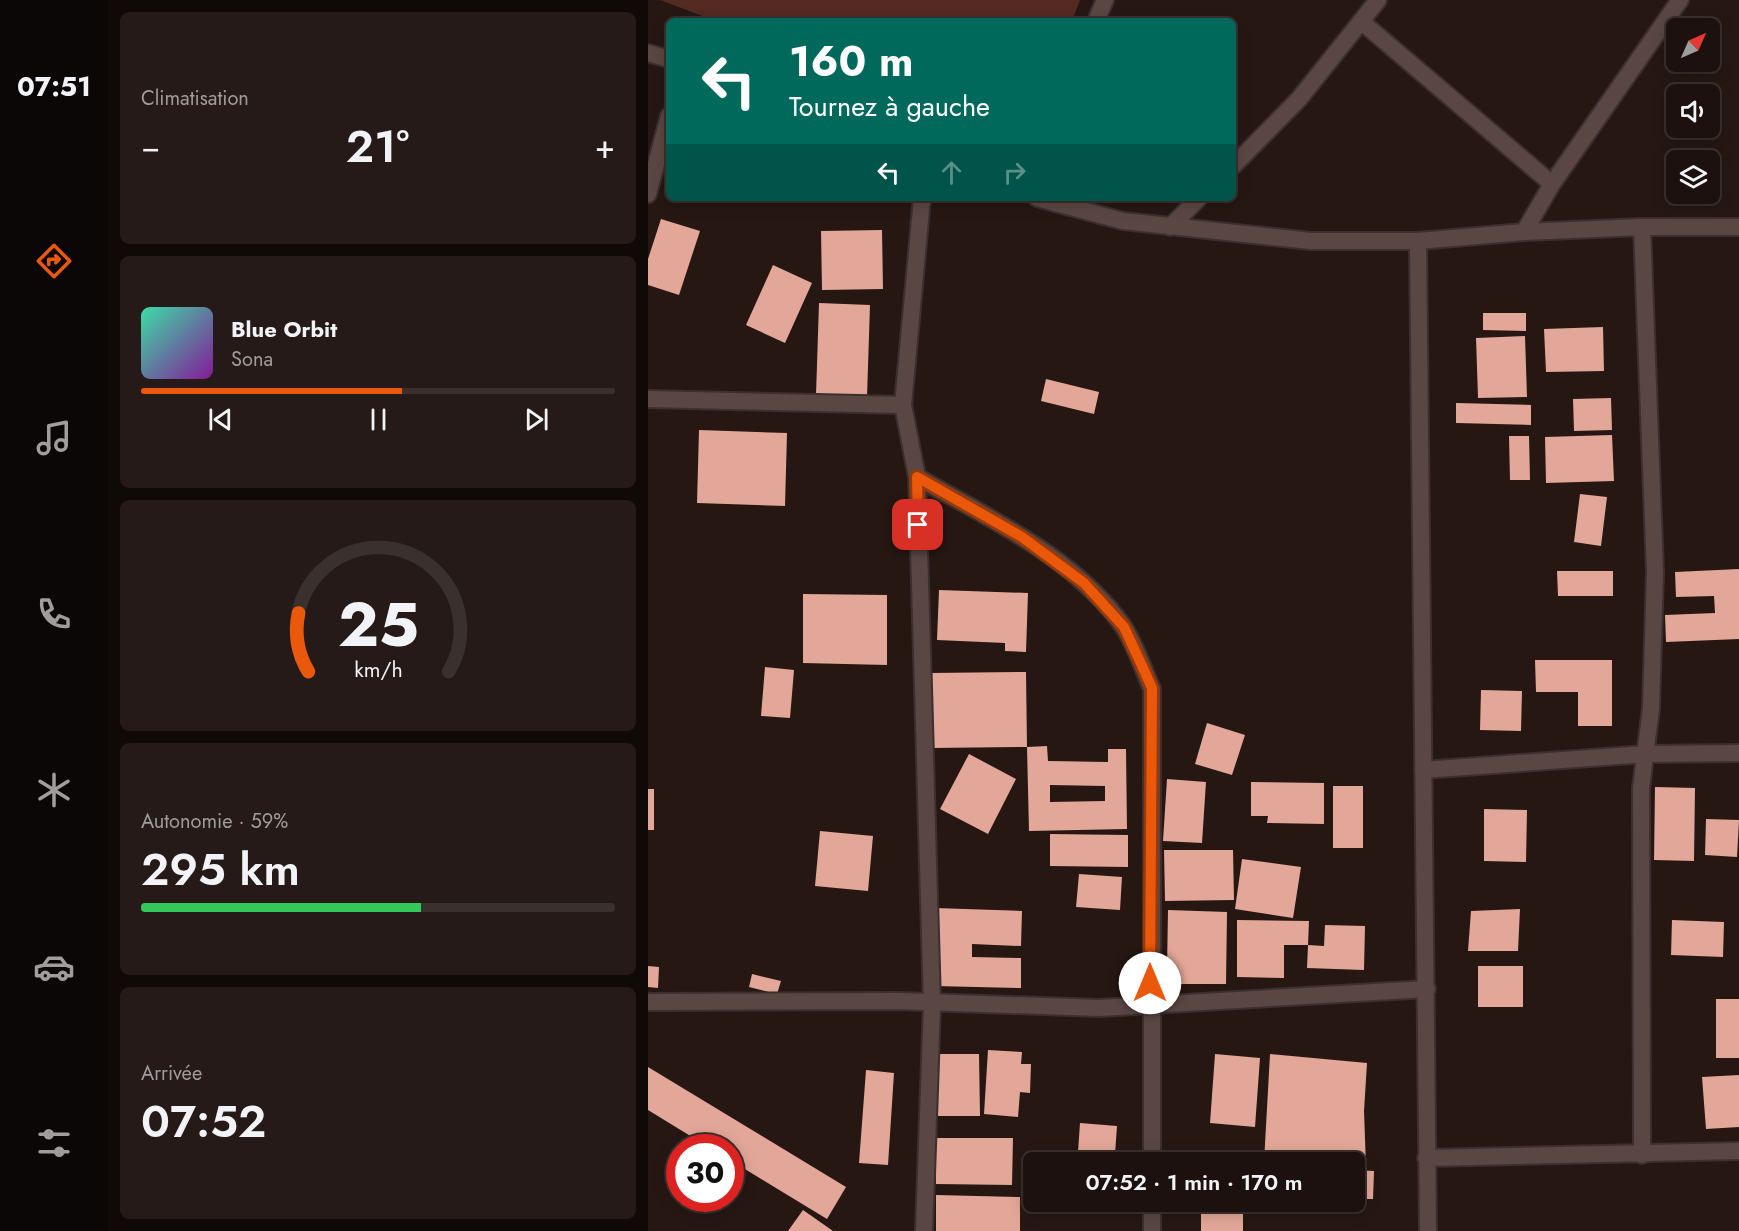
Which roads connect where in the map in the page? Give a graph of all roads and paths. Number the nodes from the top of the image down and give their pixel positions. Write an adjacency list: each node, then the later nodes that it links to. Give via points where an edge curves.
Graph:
1 (1105, 0): 4 (street)
2 (1378, 0): 5 (street)
3 (1680, 0): 10 (street)
4 (1097, 18)
5 (1362, 22): 9 (street, via 1299,99); 10 (street)
6 (648, 53): 7 (street)
7 (666, 58)
8 (666, 127): 11 (street)
9 (1236, 163)
10 (1552, 184): 18 (street)
11 (648, 194)
12 (922, 201): 21 (street)
13 (1047, 201): 15 (street, via 1123,221)
14 (1196, 201): 15 (street)
15 (1170, 227): 19 (street, via 1311,241)
16 (1642, 227): 17 (street); 18 (street); 24 (street, via 1655,572)
17 (1739, 227)
18 (1524, 232): 19 (street)
19 (1418, 241): 25 (street)
20 (648, 399): 21 (street)
21 (903, 405): 22 (street)
22 (917, 477): 28 (street); 29 (street, via 1022,537 1084,583 1124,627 1152,688)
23 (1739, 753): 24 (street)
24 (1646, 754): 25 (street); 32 (street, via 1641,788)
25 (1422, 770): 26 (street)
26 (1427, 989): 29 (street); 33 (street)
27 (648, 1002): 28 (street)
28 (932, 1004): 29 (street, via 1099,1008); 35 (street)
29 (1150, 1005): 31 (street)
30 (1739, 1151): 32 (street)
31 (1152, 1152)
32 (1642, 1155): 33 (street)
33 (1426, 1158): 37 (street)
34 (1152, 1212): 36 (street)
35 (924, 1231)
36 (1152, 1231)
37 (1428, 1231)

